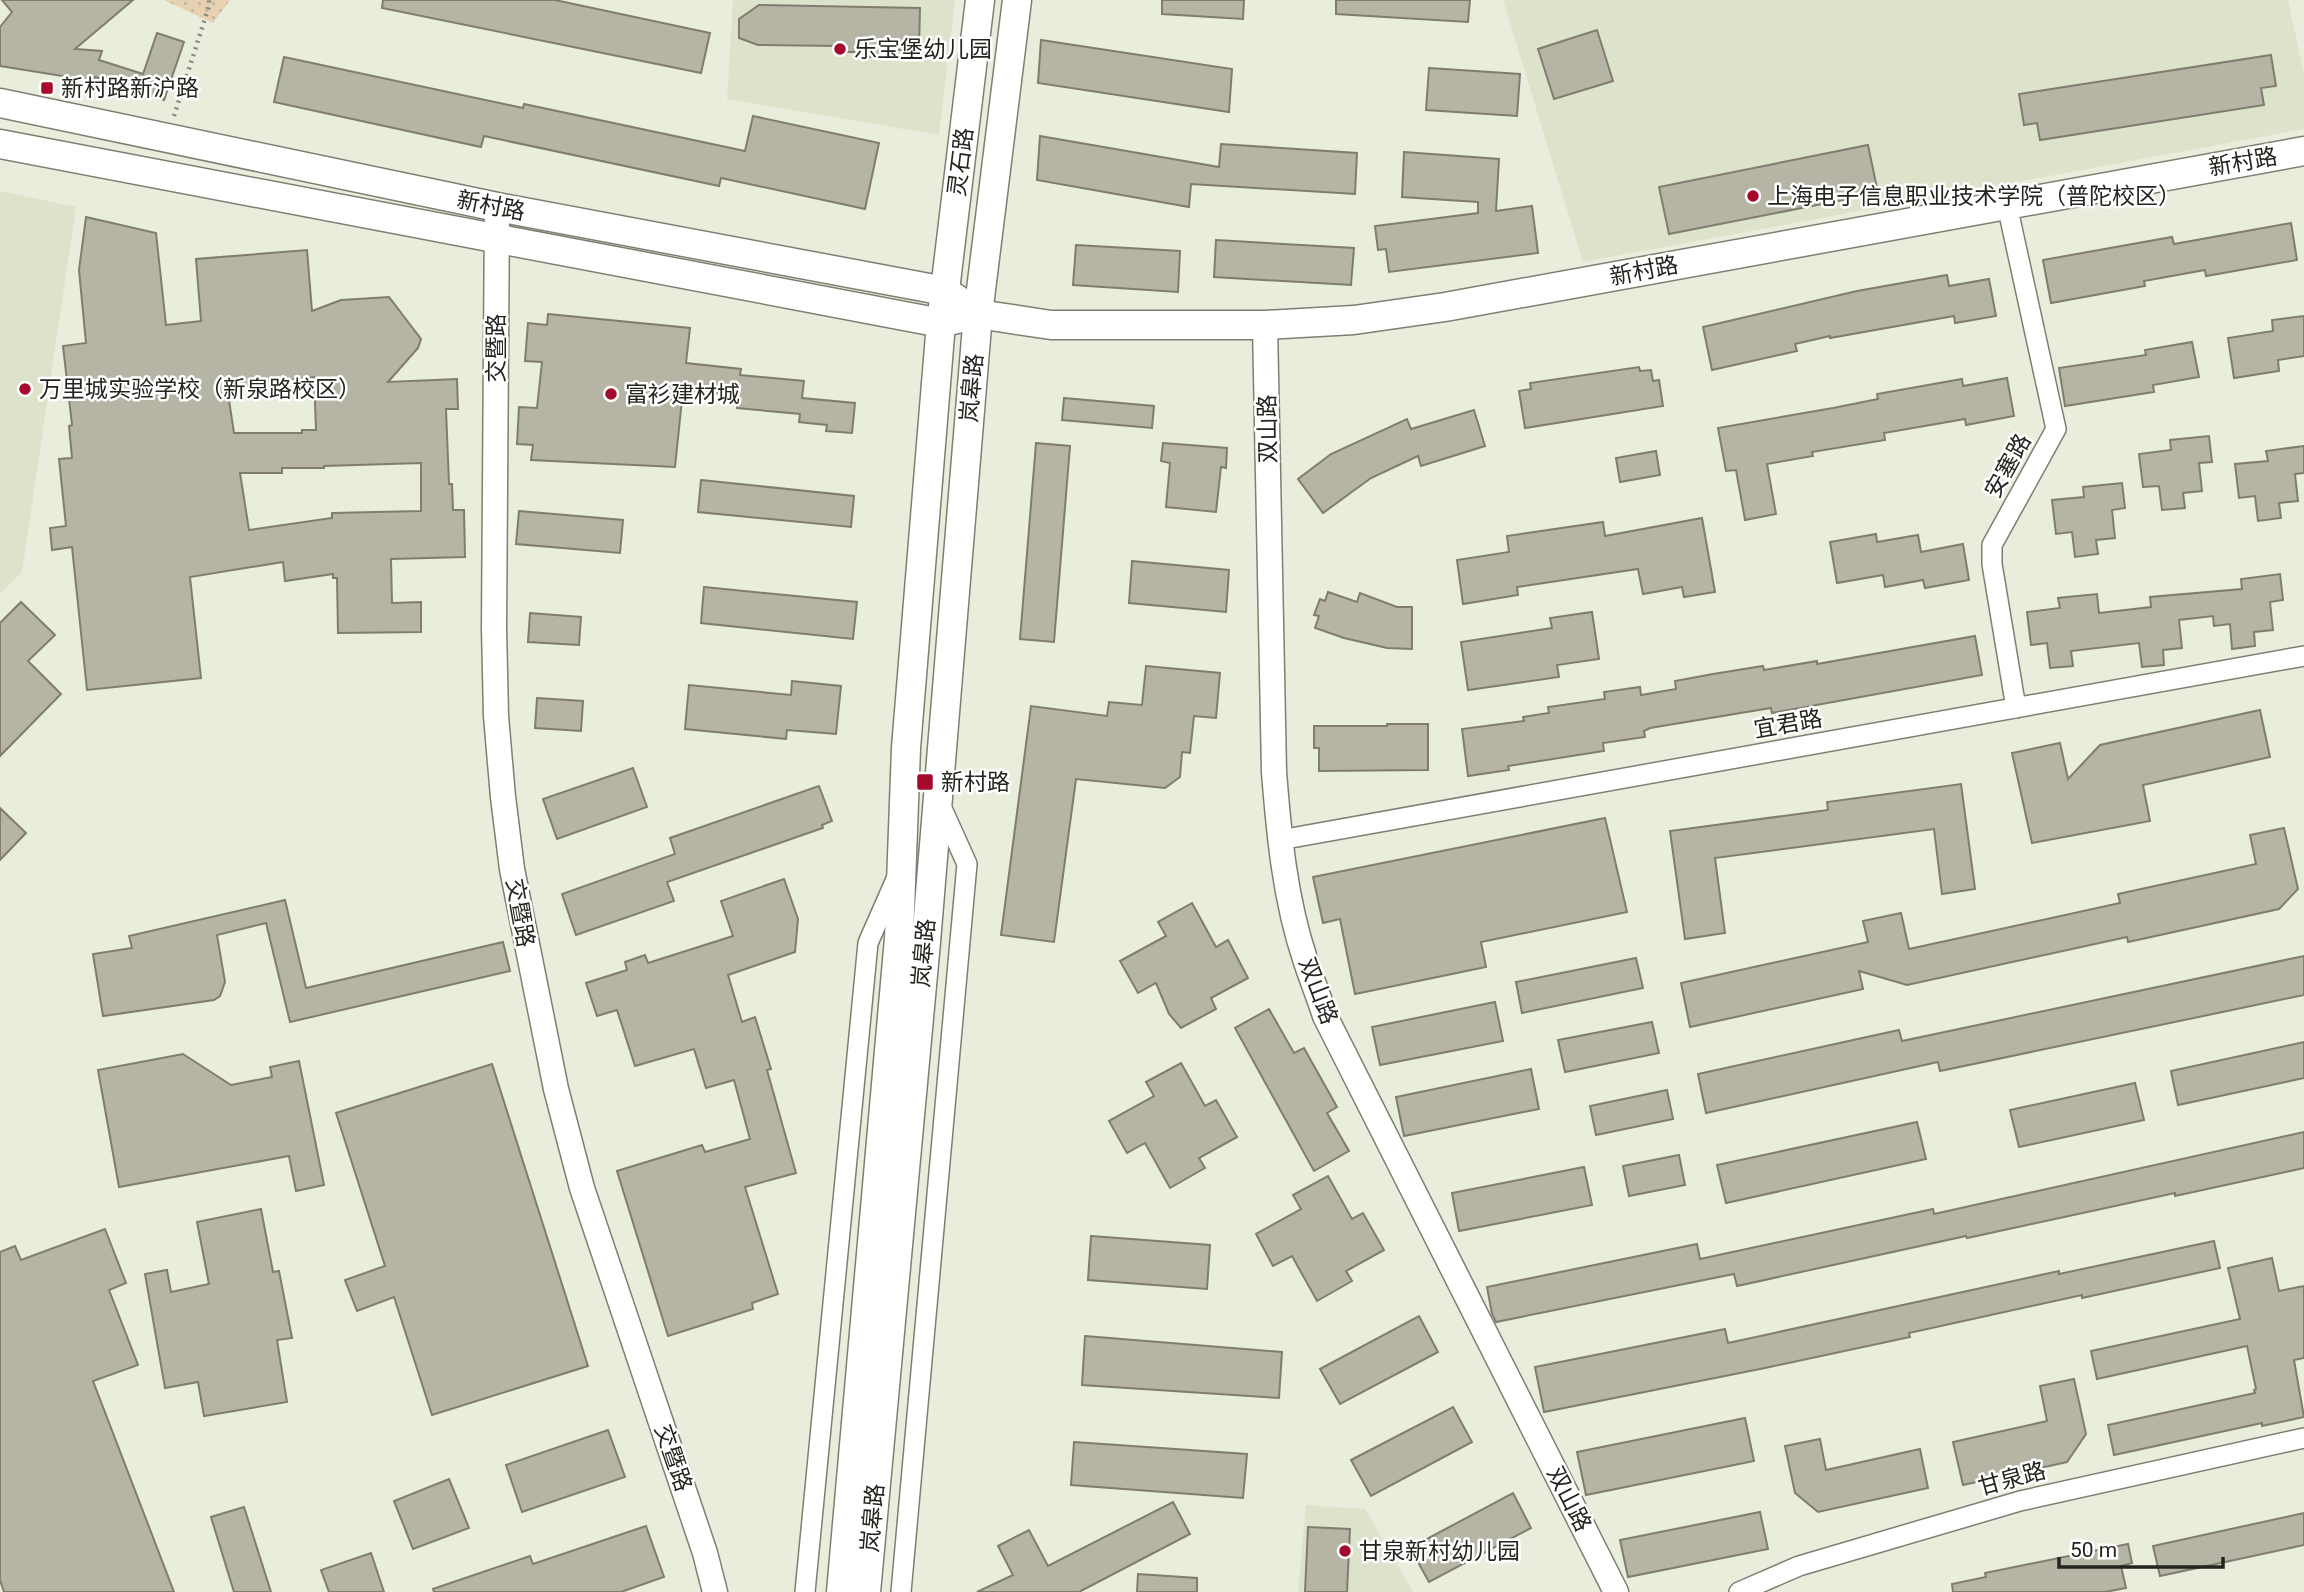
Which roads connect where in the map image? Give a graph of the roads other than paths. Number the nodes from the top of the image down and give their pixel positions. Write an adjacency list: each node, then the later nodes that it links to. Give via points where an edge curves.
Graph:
1 (980, 0): 9 (main road, 灵石路)
2 (1017, 0): 10 (main road, 灵石路)
3 (0, 103): 7 (main road, 新村路)
4 (0, 144): 8 (main road, 新村路)
5 (2304, 151): 6 (main road, 新村路)
6 (2007, 205): 12 (main road, 新村路, via 1445,307 1354,320); 14 (street, 安塞路, via 2056,429 1992,545)
7 (497, 207): 8 (street, 交暨路); 9 (main road, 新村路)
8 (497, 240): 11 (main road, 新村路); 20 (street, 交暨路, via 496,703 512,869 556,1089 582,1188)
9 (945, 291): 10 (main road, 新村路); 11 (main road, 灵石路)
10 (978, 314): 11 (main road, 新村路); 12 (main road, 新村路, via 1051,325); 15 (main road, 岚皋路)
11 (941, 323): 17 (main road, 岚皋路, via 906,748)
12 (1265, 325): 16 (street, 双山路, via 1274,772)
13 (2304, 656): 14 (street, 宜君路)
14 (2016, 708): 16 (street, 宜君路)
15 (937, 800): 18 (main road, 岚皋路); 24 (street, via 967,863)
16 (1280, 840): 25 (street, 双山路, via 1304,958 1325,1016)
17 (901, 866): 18 (main road, 岚皋路); 21 (street, via 868,943)
18 (868, 1431): 22 (main road, 岚皋路); 23 (main road, 岚皋路)
19 (2304, 1438): 26 (street, 甘泉路, via 2020,1501 1799,1566)
20 (715, 1592)
21 (805, 1592)
22 (841, 1592)
23 (866, 1592)
24 (901, 1592)
25 (1616, 1592)
26 (1739, 1592)

